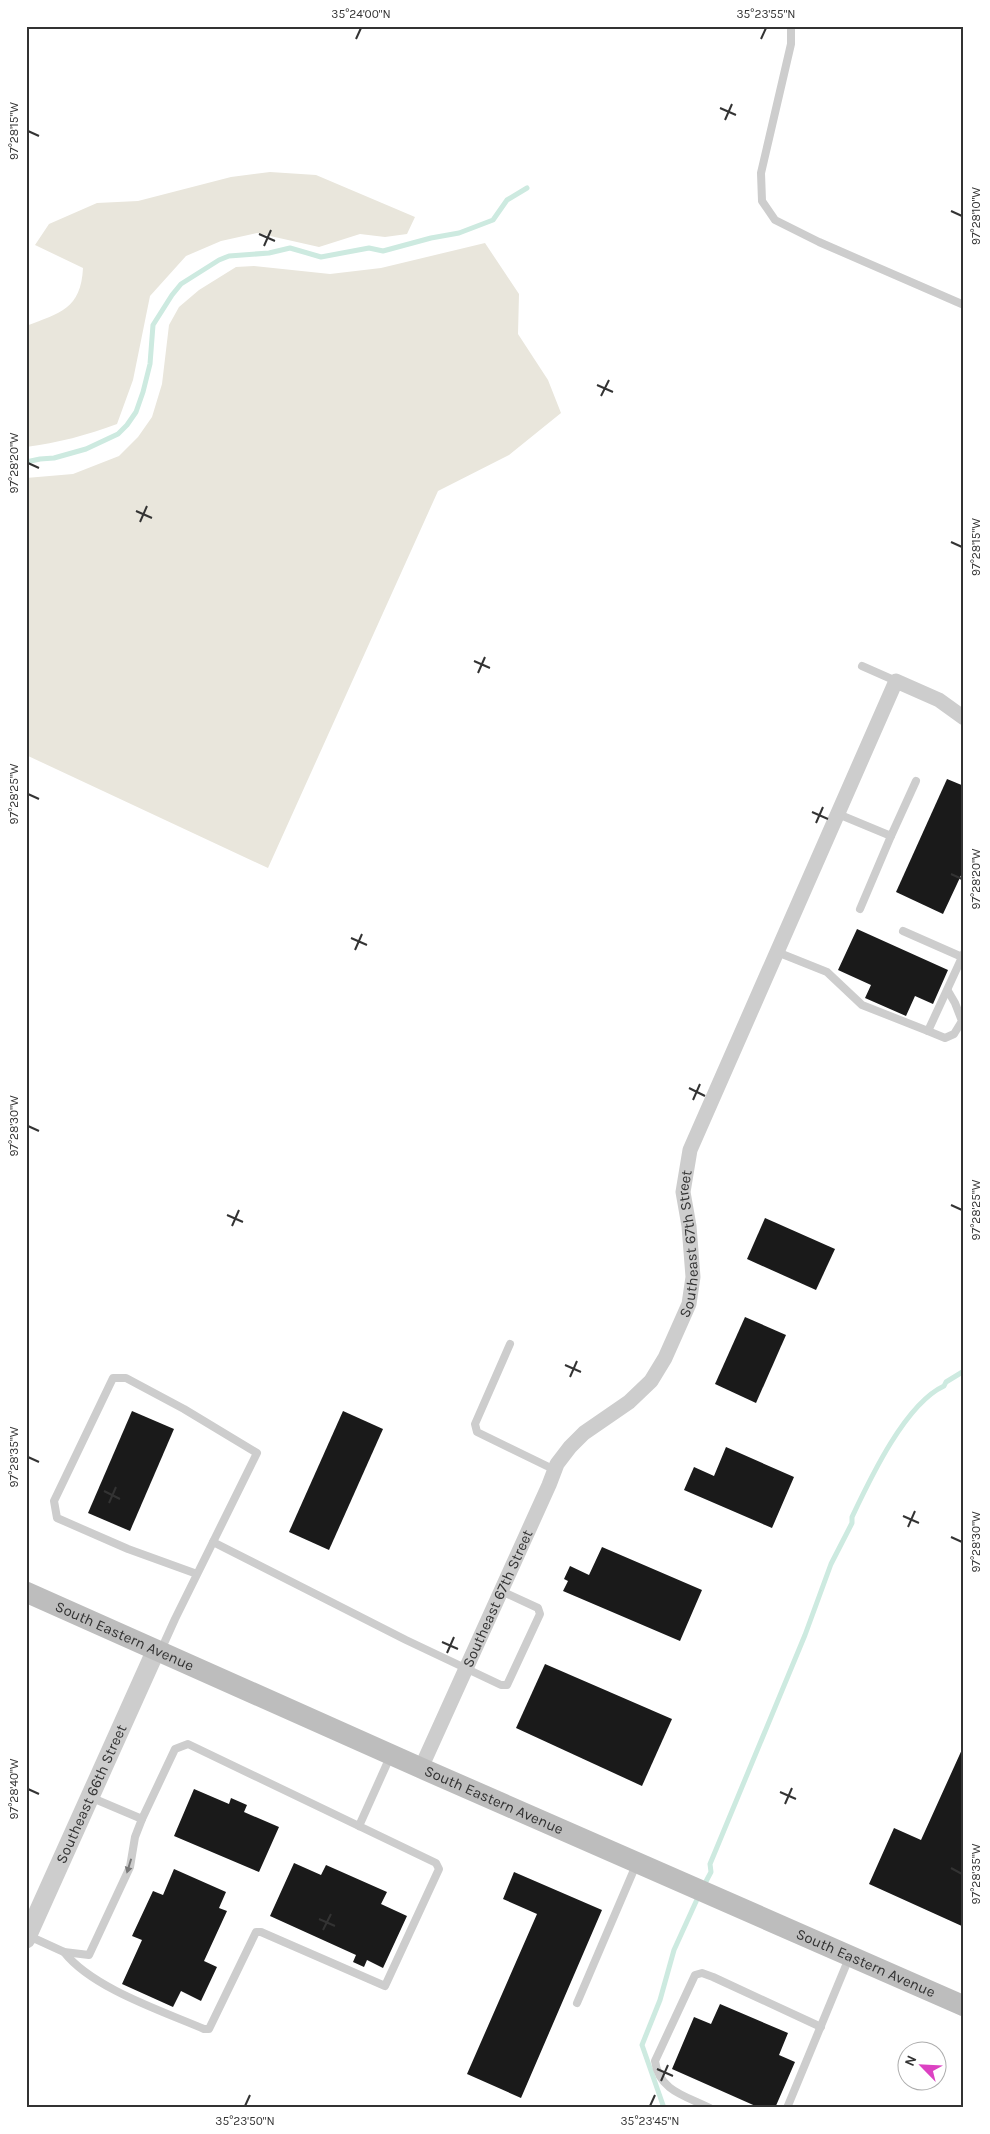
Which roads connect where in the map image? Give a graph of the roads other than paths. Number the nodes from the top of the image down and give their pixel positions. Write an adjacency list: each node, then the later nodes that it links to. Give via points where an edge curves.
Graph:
1 (792, 26): 2 (lane, via 791,44 760,173 762,201 775,220)
2 (964, 305)
3 (862, 666): 4 (lane)
4 (896, 681): 5 (street, via 939,700); 7 (street, Southeast 67th Street)
5 (964, 718)
6 (916, 781): 8 (lane)
7 (838, 814): 8 (lane); 11 (street, Southeast 67th Street)
8 (891, 836): 9 (lane)
9 (860, 909)
10 (903, 931): 12 (lane)
11 (777, 952): 14 (lane, via 827,972 862,1004); 16 (street, Southeast 67th Street, via 690,1150 683,1192 693,1277 689,1304 651,1381 629,1402 584,1433)
12 (963, 955): 13 (lane)
13 (948, 991): 14 (lane); 14 (lane, via 962,1022 954,1034 945,1038)
14 (928, 1031)
15 (510, 1344): 16 (lane, via 475,1424 477,1432)
16 (555, 1470): 20 (street, Southeast 67th Street)
17 (213, 1542): 18 (lane); 18 (lane, via 257,1453 126,1378 112,1378 54,1501 57,1518); 22 (lane)
18 (197, 1574): 21 (lane)
19 (26, 1592): 21 (main road, South Eastern Avenue)
20 (501, 1592): 22 (street, Southeast 67th Street); 22 (lane, via 538,1608 540,1614 507,1685 501,1686)
21 (158, 1651): 23 (main road, South Eastern Avenue); 25 (street, Southeast 66th Street)
22 (466, 1669): 24 (street, Southeast 67th Street)
23 (391, 1755): 24 (main road, South Eastern Avenue); 27 (lane)
24 (421, 1768): 28 (main road, South Eastern Avenue)
25 (90, 1797): 26 (lane); 29 (street, Southeast 66th Street)
26 (142, 1820): 27 (lane, via 175,1750 188,1744); 30 (lane, one-way to 30, via 135,1837 130,1867 89,1955)
27 (359, 1826): 30 (lane, via 436,1862 439,1869 384,1986 256,1932 212,2027 204,2029 119,1992 74,1965)
28 (637, 1863): 31 (main road, South Eastern Avenue); 32 (lane)
29 (27, 1937): 30 (lane)
30 (64, 1952)
31 (850, 1956): 33 (main road, South Eastern Avenue); 34 (lane)
32 (577, 2003)
33 (964, 2006)
34 (821, 2027): 35 (lane, via 713,1977 702,1973 695,1975 655,2061 664,2085); 36 (lane)
35 (710, 2108)
36 (787, 2108)

